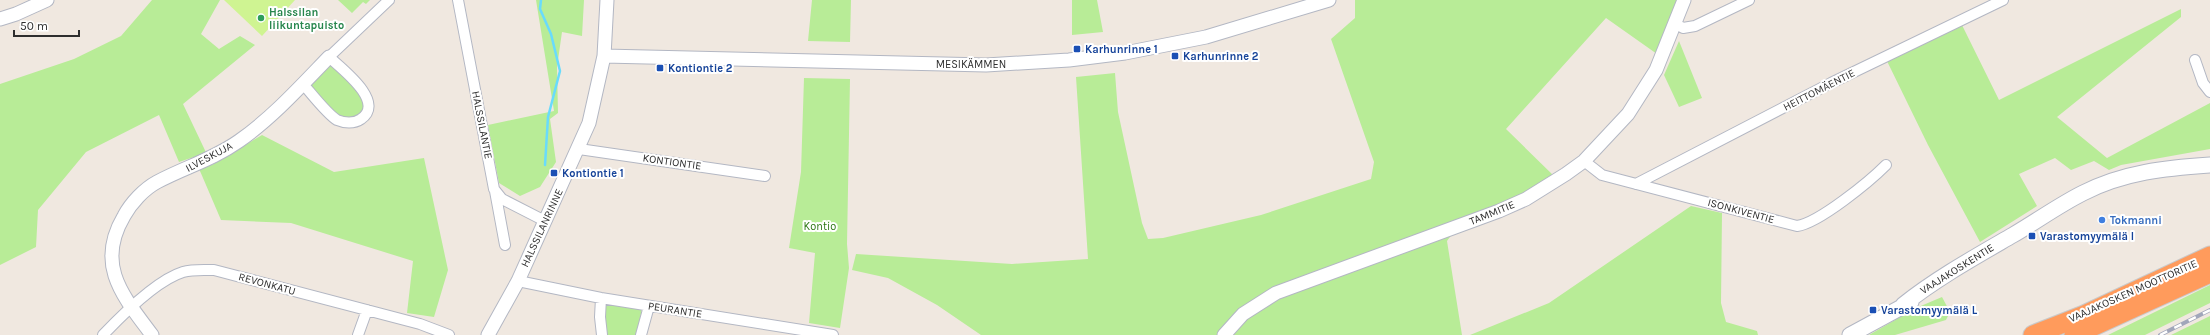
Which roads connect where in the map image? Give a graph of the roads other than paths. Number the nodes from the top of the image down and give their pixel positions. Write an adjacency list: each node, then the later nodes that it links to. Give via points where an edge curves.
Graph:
1 (47, 0): 9 (street)
2 (389, 0): 12 (street, ILVESKUJA)
3 (458, 0): 22 (street, HALSSILANTIE)
4 (606, 0): 11 (street, HALSSILANRINNE)
5 (1329, 0): 11 (street, MESIKÄMMEN, via 1206,37 1132,52 1069,60 986,65)
6 (1684, 0): 10 (street, TAMMITIE)
7 (1749, 0): 10 (street, via 1695,26 1683,28)
8 (2003, 0): 21 (street, HEITTOMÄENTIE, via 1831,83)
9 (0, 19)
10 (1674, 23): 17 (street, TAMMITIE, via 1656,70 1628,114)
11 (604, 56): 16 (street, HALSSILANRINNE, via 596,97)
12 (329, 57): 14 (street, ILVESKUJA); 14 (street, via 365,93 369,104 367,113 354,122 336,119)
13 (2195, 60): 15 (street, via 2203,83)
14 (303, 84): 29 (street, ILVESKUJA, via 259,126 239,141 220,153 157,182 128,209 111,244 117,282)
15 (2210, 92)
16 (579, 149): 20 (street, KONTIONTIE); 23 (street, HALSSILANRINNE)
17 (1584, 162): 21 (street, ISONKIVENTIE, via 1602,175); 40 (street, TAMMITIE, via 1543,190 1499,212 1276,293 1243,314)
18 (2210, 164): 41 (main road, VAAJAKOSKENTIE, via 2150,170 2107,182 2083,193 2013,235 1989,258 1944,286 1902,305)
19 (1886, 165): 21 (street, ISONKIVENTIE, via 1872,179 1812,220 1797,226)
20 (765, 176)
21 (1636, 184)
22 (494, 190): 23 (street, via 502,199); 24 (street, HALSSILANTIE)
23 (545, 221): 27 (street, HALSSILANRINNE)
24 (505, 245)
25 (2210, 256): 42 (highway, VAAJAKOSKEN MOOTTORITIE, via 2084,315)
26 (2210, 273): 43 (highway, VAAJAKOSKEN MOOTTORITIE)
27 (518, 281): 28 (street, PEURANTIE); 36 (street, HALSSILANRINNE)
28 (601, 298): 30 (street, PEURANTIE); 37 (street)
29 (131, 306): 31 (street, REVONKATU, via 183,272 214,270); 32 (street, REVONKATU); 33 (street, ILVESKUJA)
30 (649, 306): 38 (street); 39 (street, PEURANTIE)
31 (367, 310): 34 (street); 35 (street, REVONKATU, via 420,324)
32 (103, 335)
33 (152, 335)
34 (358, 335)
35 (449, 335)
36 (488, 335)
37 (602, 335)
38 (641, 335)
39 (833, 335)
40 (1224, 335)
41 (1850, 335)
42 (2033, 335)
43 (2074, 335)

